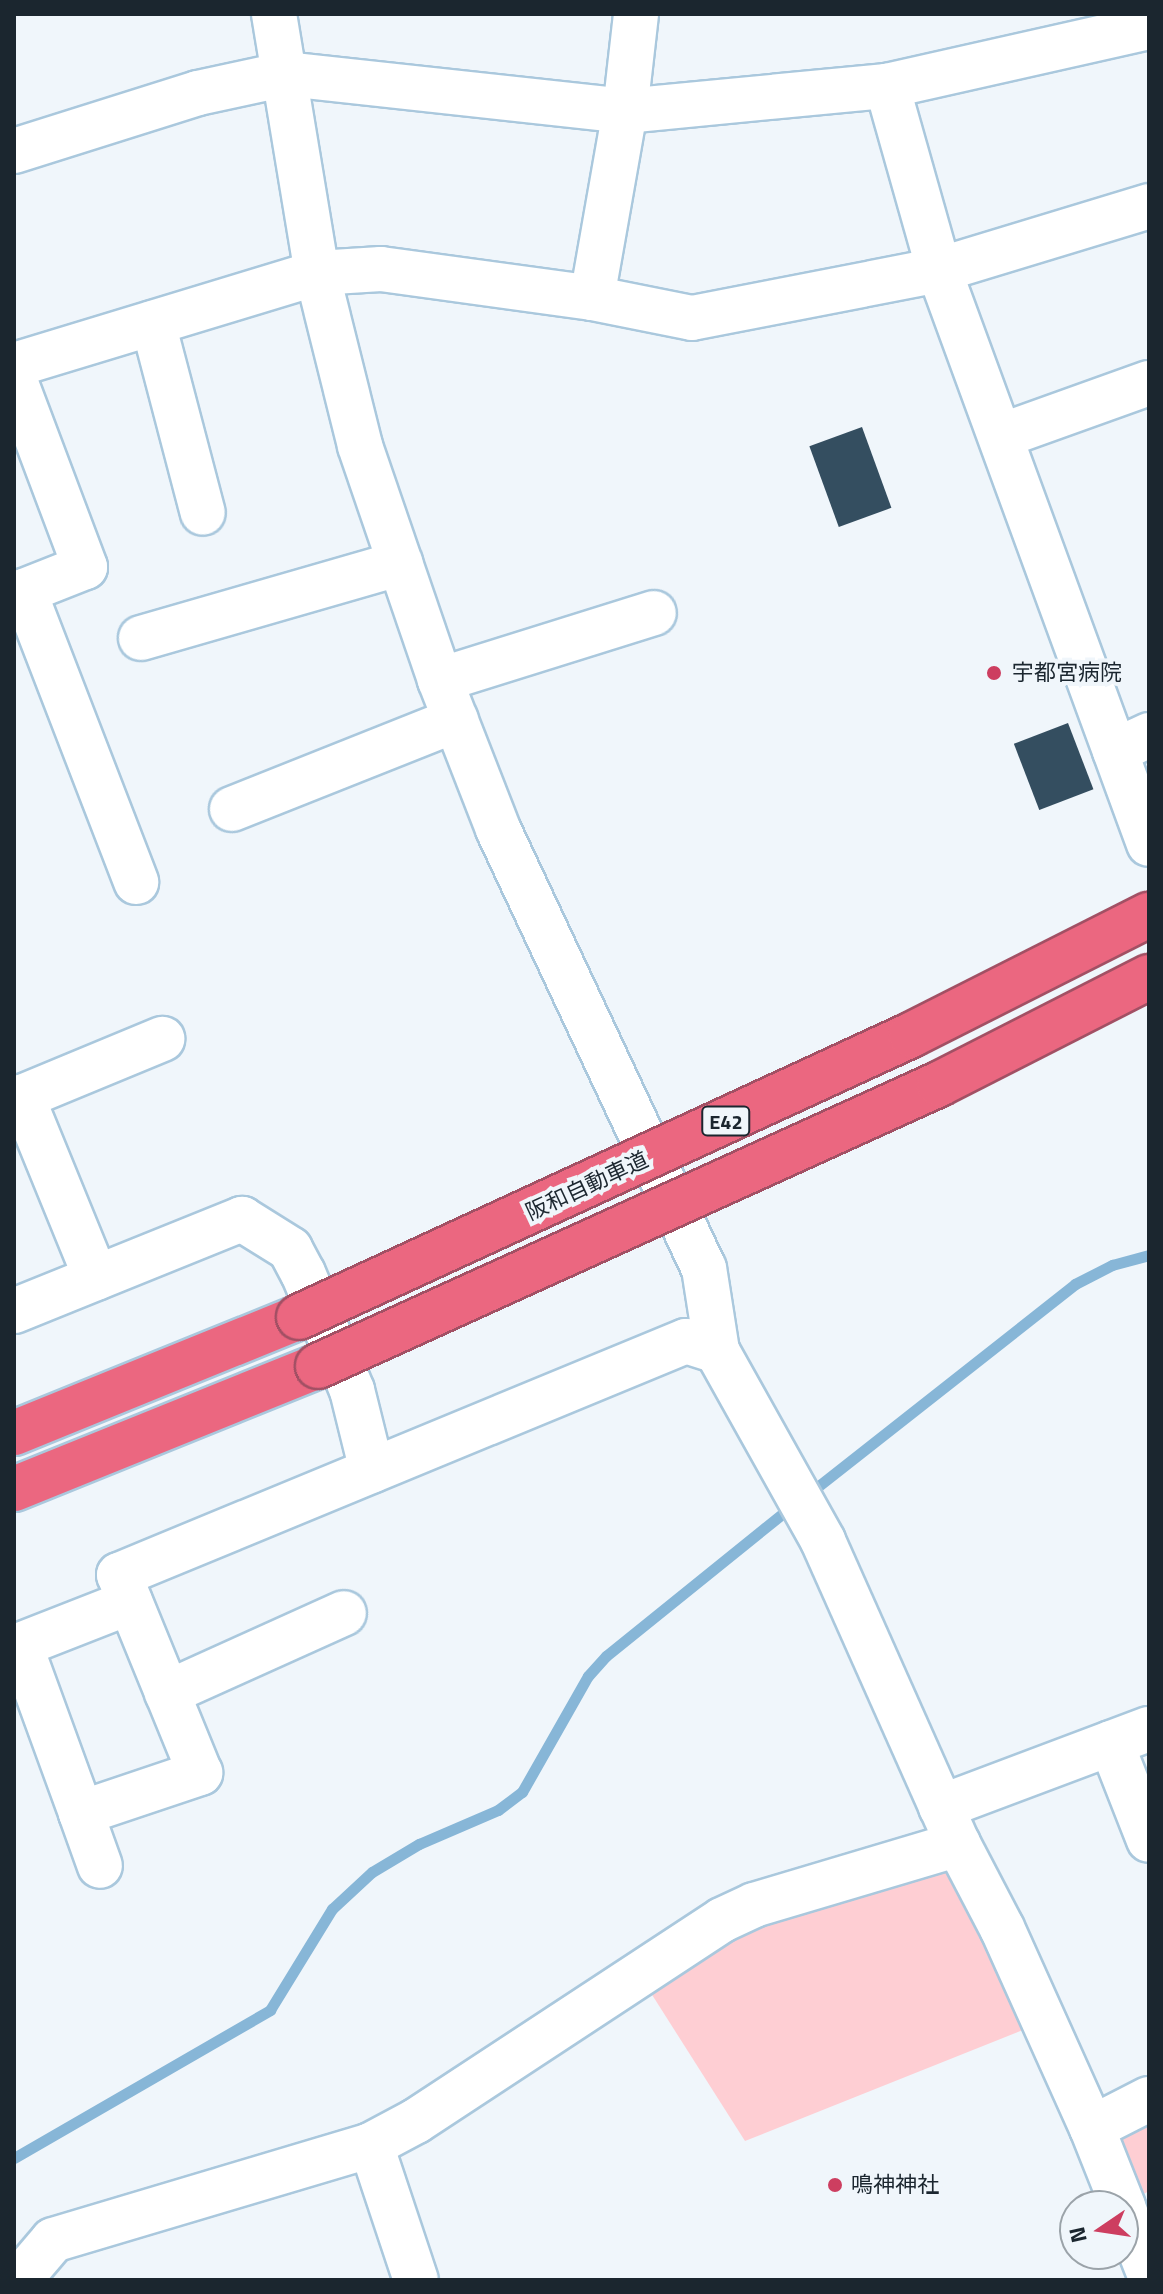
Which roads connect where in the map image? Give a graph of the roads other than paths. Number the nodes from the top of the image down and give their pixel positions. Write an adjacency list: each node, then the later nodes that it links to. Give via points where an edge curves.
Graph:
1 (274, 14): 4 (street)
2 (636, 14): 6 (street)
3 (1149, 27): 5 (street)
4 (286, 74): 6 (street); 7 (street, via 198,93); 10 (street)
5 (887, 86): 6 (street); 9 (street)
6 (625, 111): 11 (street)
7 (14, 151)
8 (1149, 206): 9 (street)
9 (939, 270): 11 (street, via 692,318); 16 (street)
10 (317, 273): 11 (street, via 381,269); 12 (street); 18 (street, via 360,446)
11 (592, 298)
12 (153, 323): 13 (street); 17 (street)
13 (14, 365)
14 (14, 378): 26 (street, via 85,567 24,591)
15 (1149, 383): 16 (street)
16 (1001, 436): 23 (street)
17 (203, 513)
18 (400, 563): 20 (street); 21 (street)
19 (654, 613): 21 (street)
20 (141, 638)
21 (440, 680): 22 (street)
22 (456, 720): 24 (street); 32 (street, via 498,829 704,1268)
23 (1132, 743): 25 (street)
24 (232, 809)
25 (1149, 844)
26 (136, 882)
27 (1149, 915): 33 (highway, 阪和自動車道 / E42, bridge, via 911,1035 299,1317)
28 (1149, 977): 35 (highway, E42, bridge, via 939,1084 318,1366)
29 (162, 1039): 30 (street, via 22,1097)
30 (96, 1278): 31 (street); 34 (street, via 242,1219 290,1249 352,1390)
31 (14, 1311)
32 (717, 1351): 34 (street, via 686,1341); 42 (street, via 823,1541)
33 (14, 1433)
34 (372, 1471): 36 (street, via 119,1575)
35 (14, 1489)
36 (130, 1602): 38 (street); 39 (street)
37 (344, 1613): 39 (street)
38 (17, 1646): 41 (street)
39 (167, 1693): 41 (street, via 200,1773)
40 (1130, 1736): 42 (street); 43 (street)
41 (81, 1813): 44 (street)
42 (949, 1826): 46 (street, via 1002,1928); 47 (street, via 722,1920 416,2121)
43 (1149, 1840)
44 (100, 1866)
45 (1149, 2099): 46 (street)
46 (1092, 2128): 48 (street)
47 (371, 2145): 51 (street, via 53,2240); 52 (street)
48 (1117, 2190)
49 (1139, 2247): 50 (street)
50 (1149, 2273)
51 (19, 2280)
52 (416, 2280)

